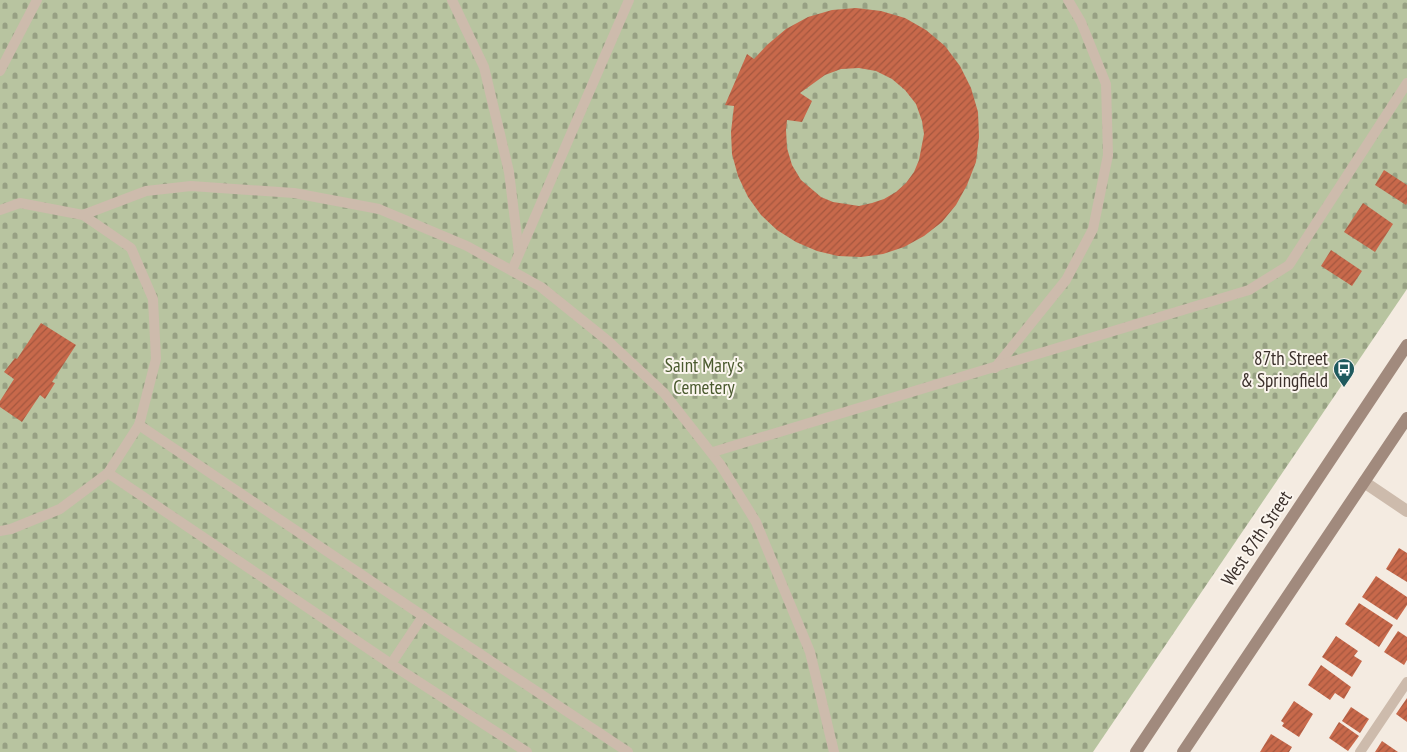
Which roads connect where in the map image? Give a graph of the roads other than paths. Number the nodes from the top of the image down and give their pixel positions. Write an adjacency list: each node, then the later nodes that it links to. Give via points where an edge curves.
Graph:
1 (37, 0): 5 (lane)
2 (452, 0): 9 (lane, via 484,67 509,172)
3 (629, 0): 9 (lane)
4 (1068, 0): 12 (lane, via 1081,22 1106,84 1108,155 1093,229 1066,280)
5 (0, 71)
6 (1407, 83): 12 (lane, via 1288,265 1249,290)
7 (0, 210): 8 (lane, via 20,203)
8 (83, 215): 10 (lane, via 146,191 191,186 294,193 379,209 467,246); 14 (lane, via 131,248 153,299 156,359)
9 (520, 254): 10 (lane)
10 (512, 270): 15 (lane, via 542,287 608,341 664,393)
11 (1407, 345): 26 (main road, West 87th Street)
12 (995, 368): 15 (lane)
13 (1407, 418): 17 (main road)
14 (139, 425): 16 (lane); 20 (lane)
15 (713, 452): 25 (lane, via 756,522 810,652)
16 (108, 473): 19 (lane, via 60,508); 21 (lane)
17 (1364, 482): 18 (street); 27 (main road)
18 (1407, 511)
19 (0, 531)
20 (423, 616): 21 (lane); 24 (lane)
21 (391, 664): 23 (lane)
22 (1407, 682): 28 (lane)
23 (527, 752)
24 (628, 752)
25 (834, 752)
26 (1136, 752)
27 (1183, 752)
28 (1360, 752)

